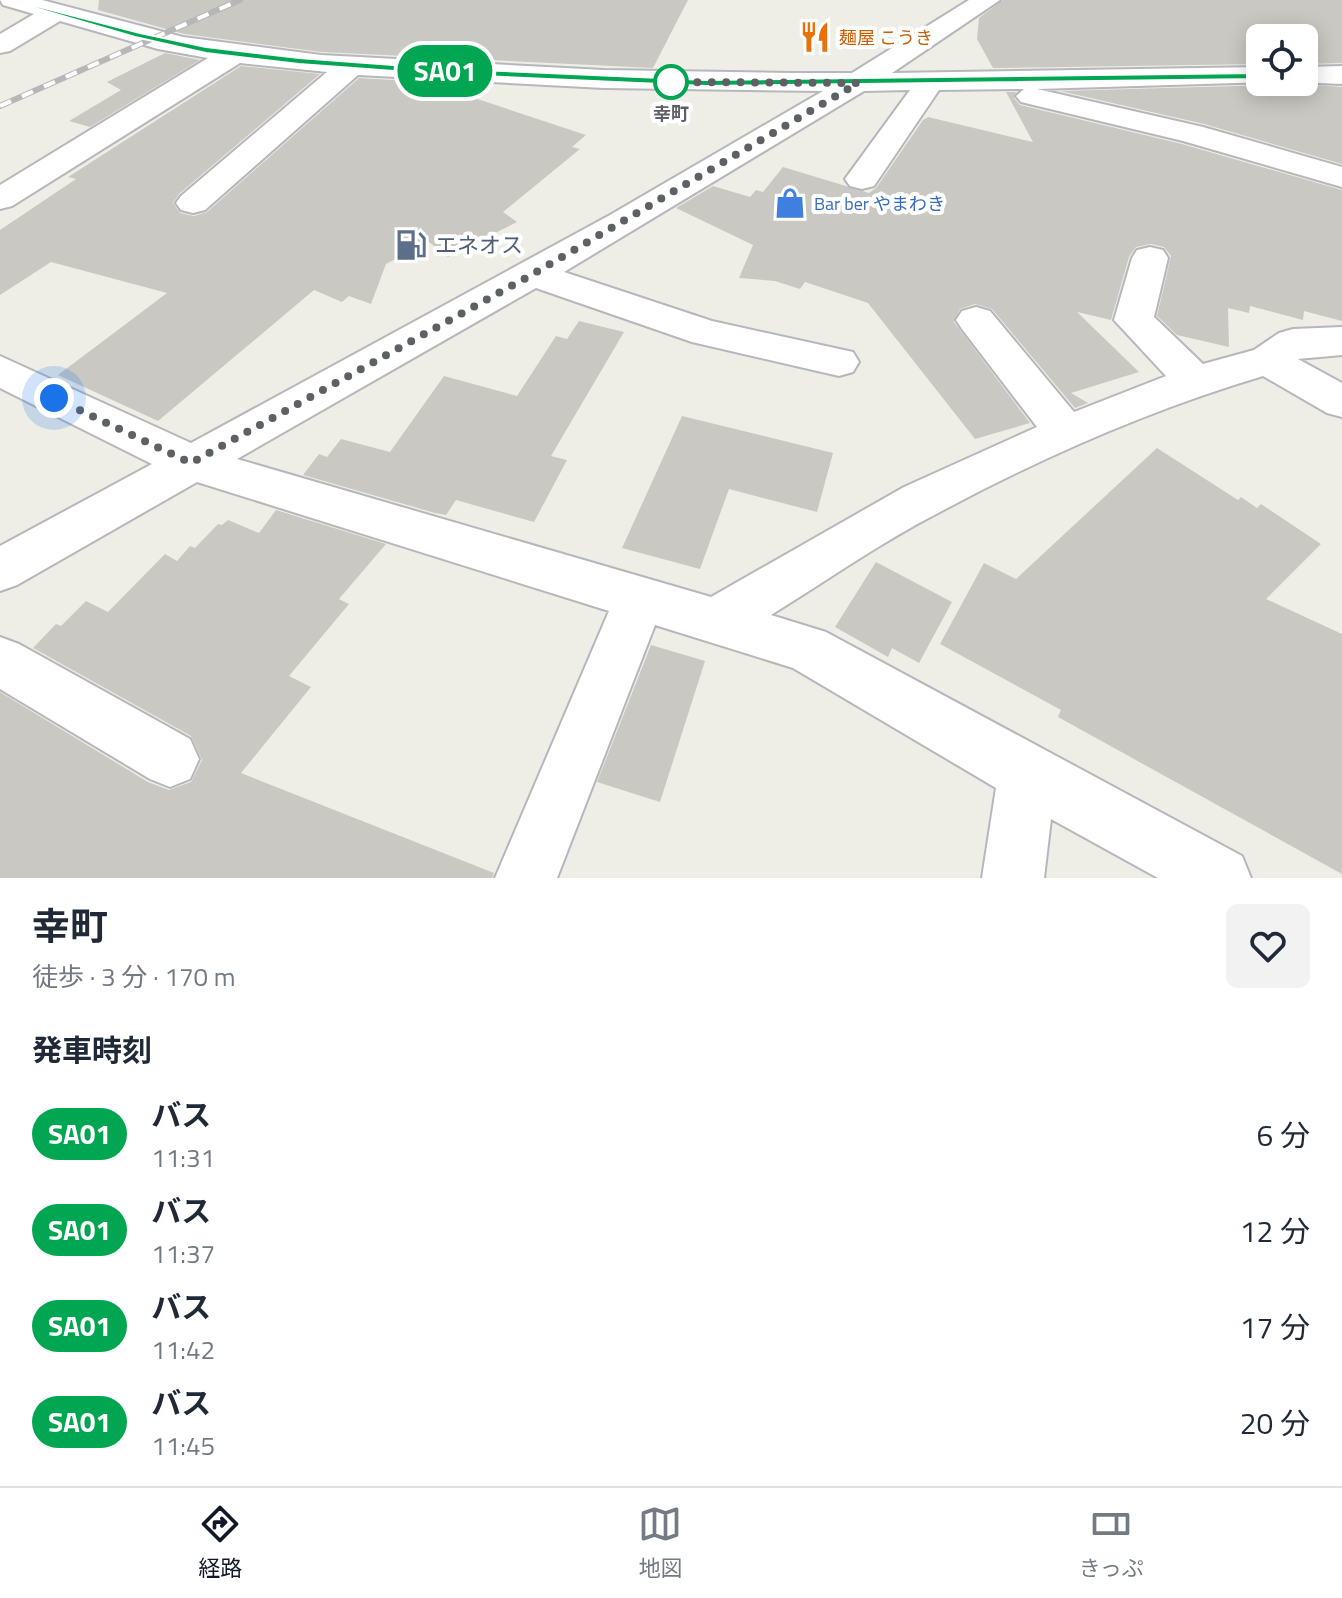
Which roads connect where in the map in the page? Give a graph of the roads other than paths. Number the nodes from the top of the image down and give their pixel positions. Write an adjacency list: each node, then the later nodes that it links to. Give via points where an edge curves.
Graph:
1 (983, 1): 11 (street)
2 (36, 4): 3 (street); 4 (street, via 154,39)
3 (0, 45)
4 (235, 54): 5 (street); 14 (street)
5 (351, 66): 11 (street, via 632,81); 15 (street)
6 (1342, 75): 8 (street)
7 (1246, 76): 10 (street)
8 (1318, 76)
9 (931, 81): 10 (street); 11 (street); 13 (street)
10 (991, 81): 12 (street, via 1012,92 1192,134)
11 (858, 83): 17 (street)
12 (1342, 177)
13 (862, 179)
14 (0, 199)
15 (193, 203)
16 (1150, 258): 23 (street, via 1134,320)
17 (533, 274): 21 (street, via 706,333); 26 (street)
18 (976, 320): 25 (street)
19 (1342, 341): 20 (street, via 1293,343)
20 (1268, 360): 23 (street); 24 (street)
21 (839, 362)
22 (0, 371): 26 (street)
23 (1195, 381): 25 (street)
24 (1342, 402)
25 (1066, 433): 29 (street, via 920,500)
26 (191, 463): 27 (street); 28 (street)
27 (0, 570)
28 (640, 599): 29 (street); 33 (street)
29 (716, 621): 32 (street, via 807,649)
30 (0, 661): 31 (street)
31 (170, 759)
32 (1027, 774): 34 (street); 35 (street)
33 (526, 878)
34 (1013, 878)
35 (1220, 878)

